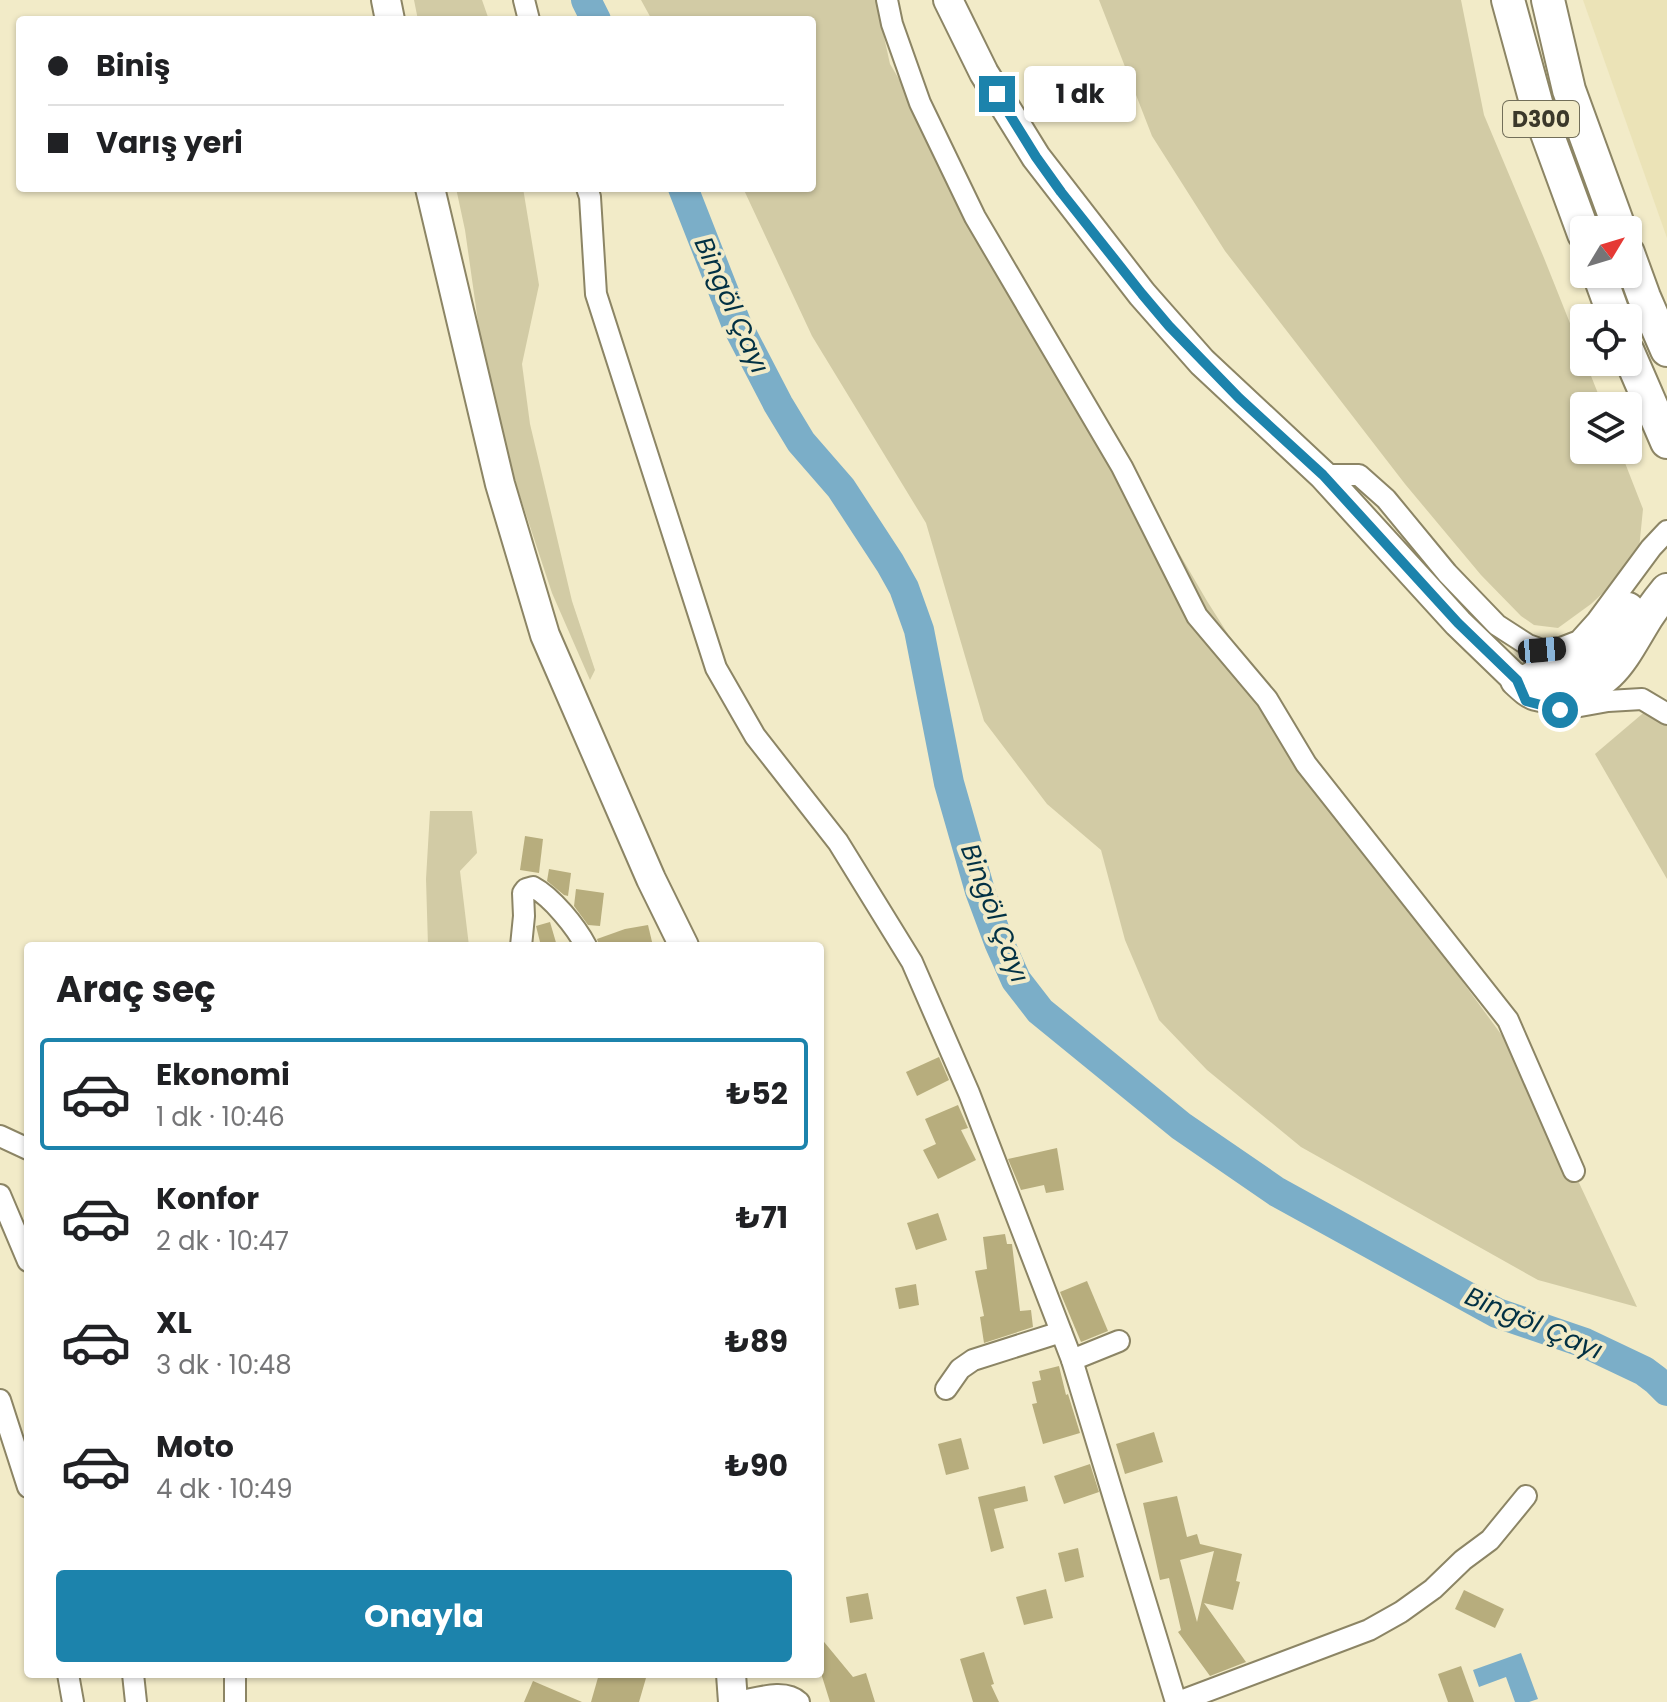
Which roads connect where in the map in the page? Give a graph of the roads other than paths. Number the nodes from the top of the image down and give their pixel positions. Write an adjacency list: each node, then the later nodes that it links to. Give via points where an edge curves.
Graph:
1 (887, 0): 24 (street, via 920,103 975,217 1122,467 1197,616 1267,699 1306,764 1508,1020)
2 (948, 0): 13 (main road, via 1009,115 1113,259 1202,362)
3 (1508, 0): 7 (highway, D300, via 1537,106)
4 (1548, 0): 8 (highway, D300, via 1569,90)
5 (431, 192): 21 (main road, via 500,484 545,635)
6 (588, 192): 27 (street, via 596,294 716,668 755,736 838,842 912,962)
7 (1577, 216)
8 (1615, 216)
9 (1641, 288): 10 (highway)
10 (1667, 350)
11 (1638, 376): 12 (highway)
12 (1667, 442)
13 (1323, 475): 14 (street, via 1359,475 1497,625 1542,650 1579,641); 17 (main road)
14 (1667, 531)
15 (1667, 569): 17 (highway, via 1621,616 1610,639 1585,664)
16 (1667, 590): 17 (highway, via 1619,664 1588,688 1546,696 1531,693)
17 (1517, 680): 18 (street, via 1526,701 1560,710 1642,699)
18 (1667, 714)
19 (521, 942): 20 (street, via 523,893 533,887)
20 (584, 942)
21 (682, 942)
22 (0, 1136): 23 (street)
23 (24, 1147)
24 (1574, 1171)
25 (0, 1195): 26 (street)
26 (24, 1252)
27 (1061, 1332): 29 (street); 30 (street, via 973,1360)
28 (1119, 1341): 29 (street)
29 (1072, 1360): 43 (street)
30 (946, 1389)
31 (0, 1400): 32 (street)
32 (24, 1475)
33 (1526, 1496): 43 (street, via 1490,1540 1401,1612 1369,1630)
34 (69, 1678): 38 (street)
35 (133, 1678): 39 (street)
36 (235, 1678): 40 (street)
37 (732, 1678): 41 (main road)
38 (73, 1702)
39 (136, 1702)
40 (235, 1702)
41 (735, 1702): 42 (street, via 782,1694)
42 (799, 1702)
43 (1177, 1702)

